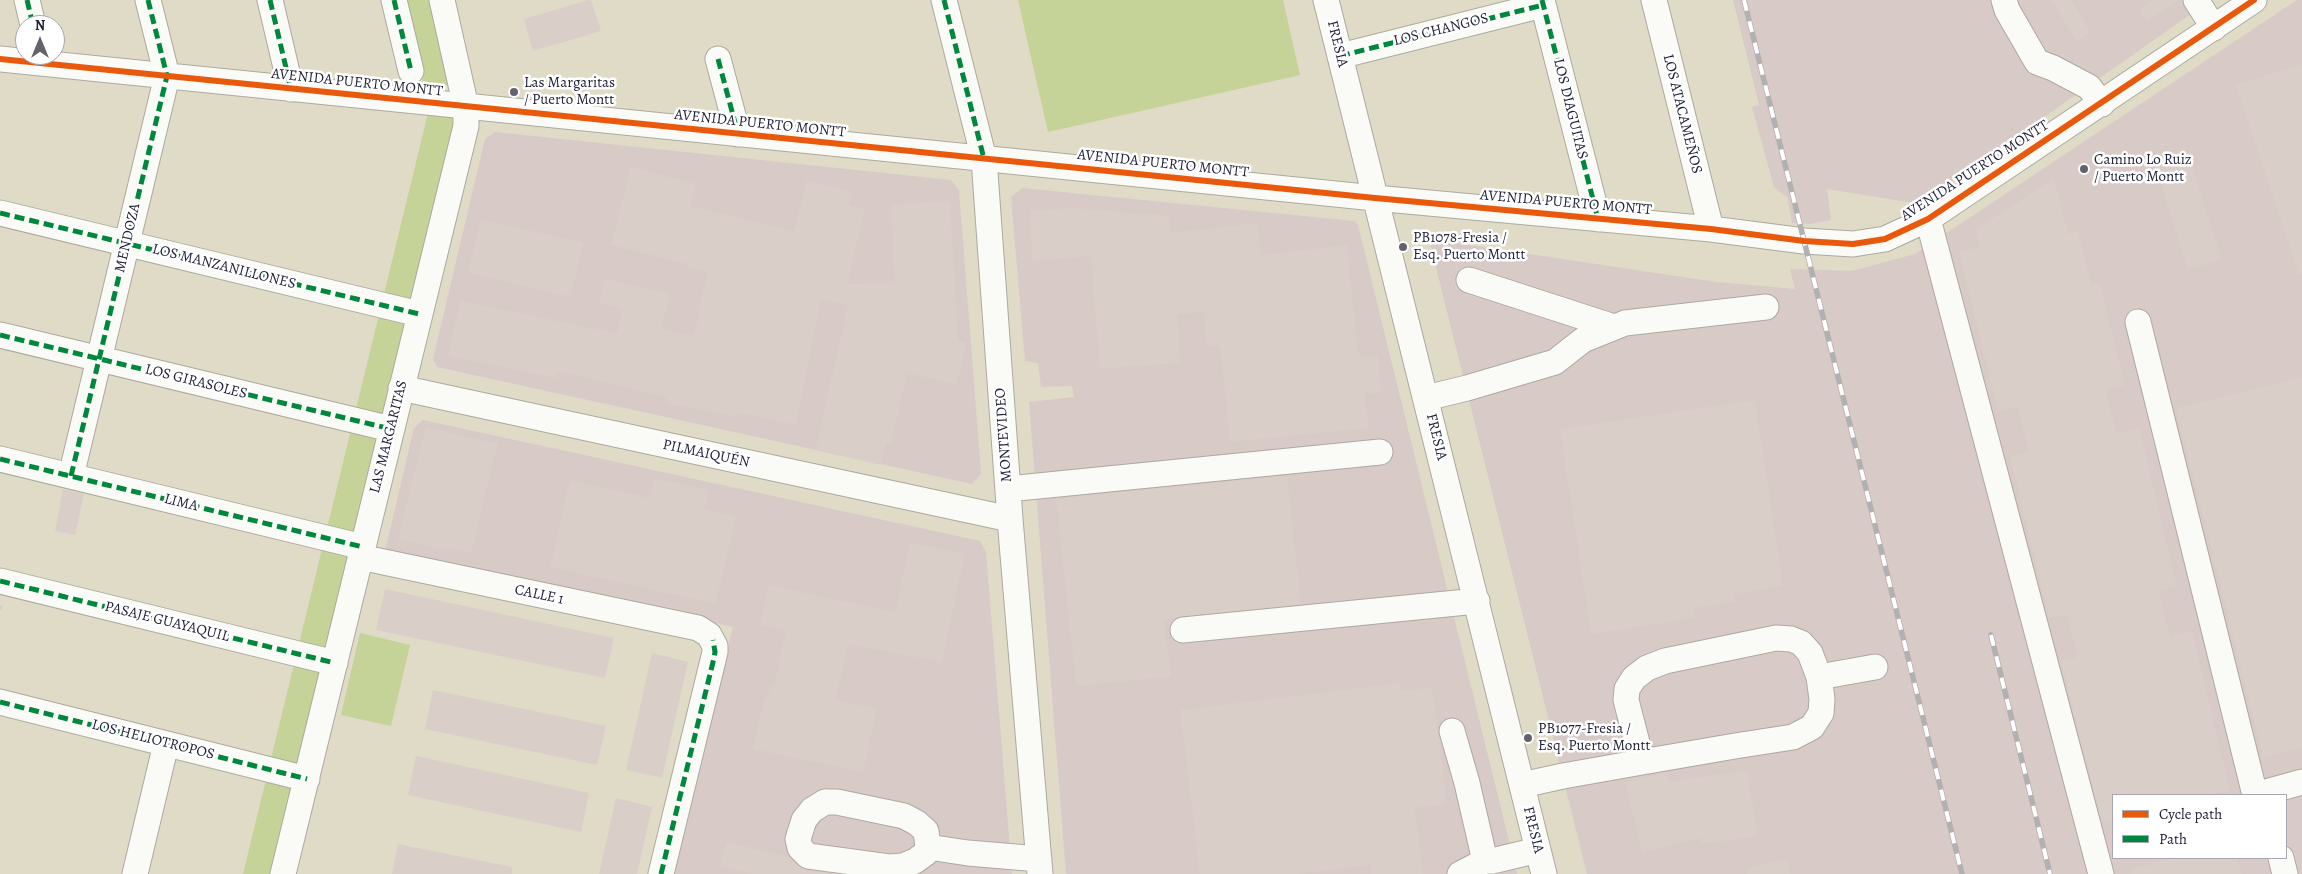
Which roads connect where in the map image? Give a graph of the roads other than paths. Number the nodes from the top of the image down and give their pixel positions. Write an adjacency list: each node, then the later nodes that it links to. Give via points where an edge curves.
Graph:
1 (27, 0): 13 (street)
2 (148, 0): 21 (street, MENDOZA)
3 (270, 0): 22 (street)
4 (394, 0): 20 (street)
5 (442, 0): 24 (street, LAS MARGARITAS)
6 (944, 0): 26 (street, MONTEVIDEO)
7 (1326, 0): 15 (street, FRESIA)
8 (1654, 0): 31 (street, LOS ATACAMEÑOS)
9 (2004, 0): 23 (street, via 2037,62 2089,87)
10 (2196, 0): 14 (street)
11 (2254, 0): 14 (street, AVENIDA PUERTO MONTT)
12 (1542, 3): 15 (street, LOS CHANGOS); 29 (street, LOS DIAGUITAS)
13 (31, 15)
14 (2214, 28): 23 (street, AVENIDA PUERTO MONTT)
15 (1340, 56): 27 (street, FRESIA)
16 (0, 59): 17 (street, AVENIDA PUERTO MONTT)
17 (15, 59)
18 (718, 59): 25 (street)
19 (65, 62): 21 (street, AVENIDA PUERTO MONTT)
20 (411, 71)
21 (167, 76): 22 (street, AVENIDA PUERTO MONTT); 32 (street, MENDOZA)
22 (291, 88): 24 (street, AVENIDA PUERTO MONTT)
23 (2102, 104): 30 (street, AVENIDA PUERTO MONTT)
24 (466, 107): 25 (street, AVENIDA PUERTO MONTT); 35 (street, LAS MARGARITAS, via 464,134)
25 (738, 134): 26 (street, AVENIDA PUERTO MONTT)
26 (984, 158): 27 (street, AVENIDA PUERTO MONTT); 46 (street, MONTEVIDEO)
27 (1375, 198): 29 (street, AVENIDA PUERTO MONTT); 41 (street, FRESIA)
28 (0, 213): 32 (street, LOS MANZANILLONES)
29 (1598, 219): 31 (street, AVENIDA PUERTO MONTT)
30 (1928, 219): 31 (street, AVENIDA PUERTO MONTT, via 1885,239 1854,244); 64 (street)
31 (1711, 229)
32 (127, 244): 35 (street, LOS MANZANILLONES); 39 (street, MENDOZA)
33 (1469, 280): 37 (street)
34 (1766, 308): 37 (street)
35 (419, 314): 40 (street, LAS MARGARITAS)
36 (2138, 322): 62 (street)
37 (1614, 327): 41 (street, via 1583,340 1555,362)
38 (0, 335): 39 (street, LOS GIRASOLES)
39 (99, 359): 42 (street, LOS GIRASOLES); 45 (street, MENDOZA)
40 (401, 388): 42 (street, LAS MARGARITAS); 47 (street, PILMAIQUÉN)
41 (1426, 398): 50 (street, FRESIA)
42 (391, 429): 48 (street, LAS MARGARITAS)
43 (1380, 452): 46 (street)
44 (0, 459): 45 (street, LIMA)
45 (71, 476): 48 (street, LIMA)
46 (1008, 490): 47 (street, MONTEVIDEO)
47 (1010, 520): 69 (street, MONTEVIDEO)
48 (362, 552): 52 (street, LAS MARGARITAS); 72 (street, CALLE 1, via 698,628 709,635 713,640 714,658)
49 (0, 581): 52 (street, PASAJE GUAYAQUIL)
50 (1477, 601): 51 (street); 61 (street, FRESIA)
51 (1183, 630)
52 (335, 663): 59 (street, LAS MARGARITAS)
53 (1875, 667): 54 (street)
54 (1819, 677): 58 (street, via 1821,713 1812,727 1793,737); 58 (street, via 1810,653 1801,643 1776,638 1664,661 1647,668 1634,678 1627,689 1626,700)
55 (0, 702): 57 (street, LOS HELIOTROPOS)
56 (1452, 731): 67 (street)
57 (166, 744): 59 (street, LOS HELIOTROPOS); 70 (street)
58 (1642, 762): 61 (street)
59 (306, 779): 71 (street, LAS MARGARITAS)
60 (2302, 782): 63 (street)
61 (1522, 785): 68 (street, FRESIA)
62 (2260, 794)
63 (2263, 794)
64 (2103, 838): 74 (street)
65 (928, 847): 65 (street, via 926,853 915,861 889,867 808,856 800,848 798,839 804,820 812,810 826,802 837,802 904,816 926,831); 69 (street)
66 (2281, 859): 75 (street)
67 (1485, 861): 68 (street); 73 (street)
68 (1541, 862)
69 (1039, 866)
70 (135, 874)
71 (283, 874)
72 (661, 874)
73 (1460, 874)
74 (2101, 874)
75 (2285, 874)

